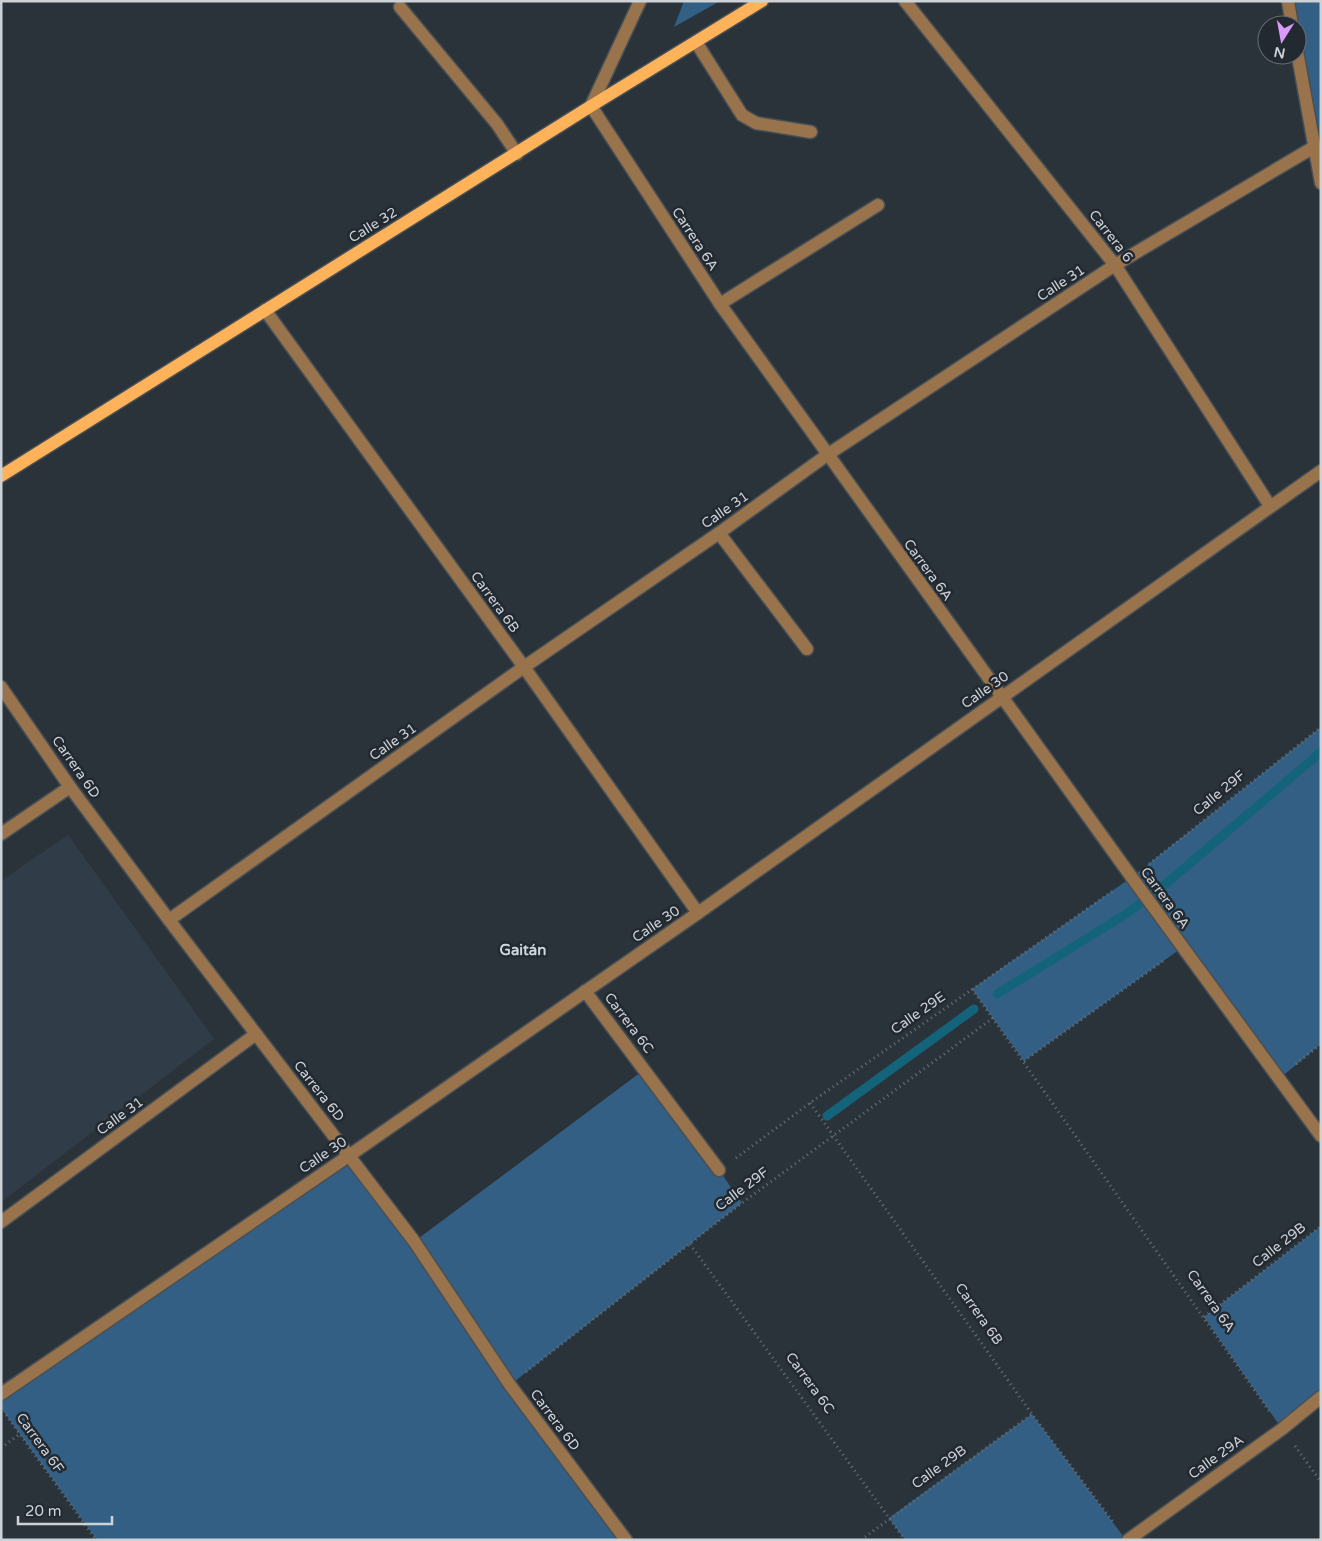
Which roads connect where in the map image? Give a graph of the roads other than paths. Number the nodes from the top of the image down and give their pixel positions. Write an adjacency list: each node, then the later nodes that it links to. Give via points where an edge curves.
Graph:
1 (640, 1): 9 (street)
2 (762, 1): 7 (main road, Calle 32)
3 (905, 1): 15 (street, Carrera 6)
4 (1288, 1): 6 (street)
5 (400, 7): 12 (street, via 497,124)
6 (1290, 15)
7 (696, 42): 9 (main road, Calle 32); 10 (street, via 742,115 756,123)
8 (1299, 65): 11 (street)
9 (591, 106): 12 (main road, Calle 32); 16 (street, Carrera 6A)
10 (812, 132)
11 (1314, 147): 13 (street); 15 (street, Calle 31)
12 (517, 154): 17 (main road, Calle 32)
13 (1321, 183)
14 (878, 205): 16 (street)
15 (1115, 265): 18 (street, Calle 31); 21 (street, Carrera 6)
16 (720, 304): 18 (street, Carrera 6A)
17 (265, 310): 20 (main road, Calle 32); 24 (street, Carrera 6B)
18 (827, 455): 22 (street, Calle 31); 26 (street, Carrera 6A)
19 (1321, 471): 21 (street, Calle 30)
20 (1, 476)
21 (1270, 506): 26 (street, Calle 30)
22 (719, 533): 23 (street); 24 (street, Calle 31)
23 (807, 649)
24 (524, 667): 29 (street, Carrera 6B); 30 (street, Calle 31)
25 (1, 687): 27 (street, Carrera 6D)
26 (1002, 697): 29 (street, Calle 30); 33 (street, Carrera 6A)
27 (70, 787): 28 (street); 30 (street, Carrera 6D)
28 (1, 834)
29 (698, 914): 31 (street, Calle 30)
30 (169, 920): 32 (street, Carrera 6D)
31 (585, 991): 34 (street, Calle 30); 35 (street, Carrera 6C)
32 (256, 1034): 34 (street, Carrera 6D); 36 (street, Calle 31)
33 (1321, 1136)
34 (350, 1155): 37 (street, Calle 30); 39 (street, Carrera 6D, via 402,1224 510,1385)
35 (719, 1170)
36 (1, 1222)
37 (1, 1394)
38 (1321, 1397): 40 (street, Calle 29A)
39 (626, 1540)
40 (1128, 1540)

